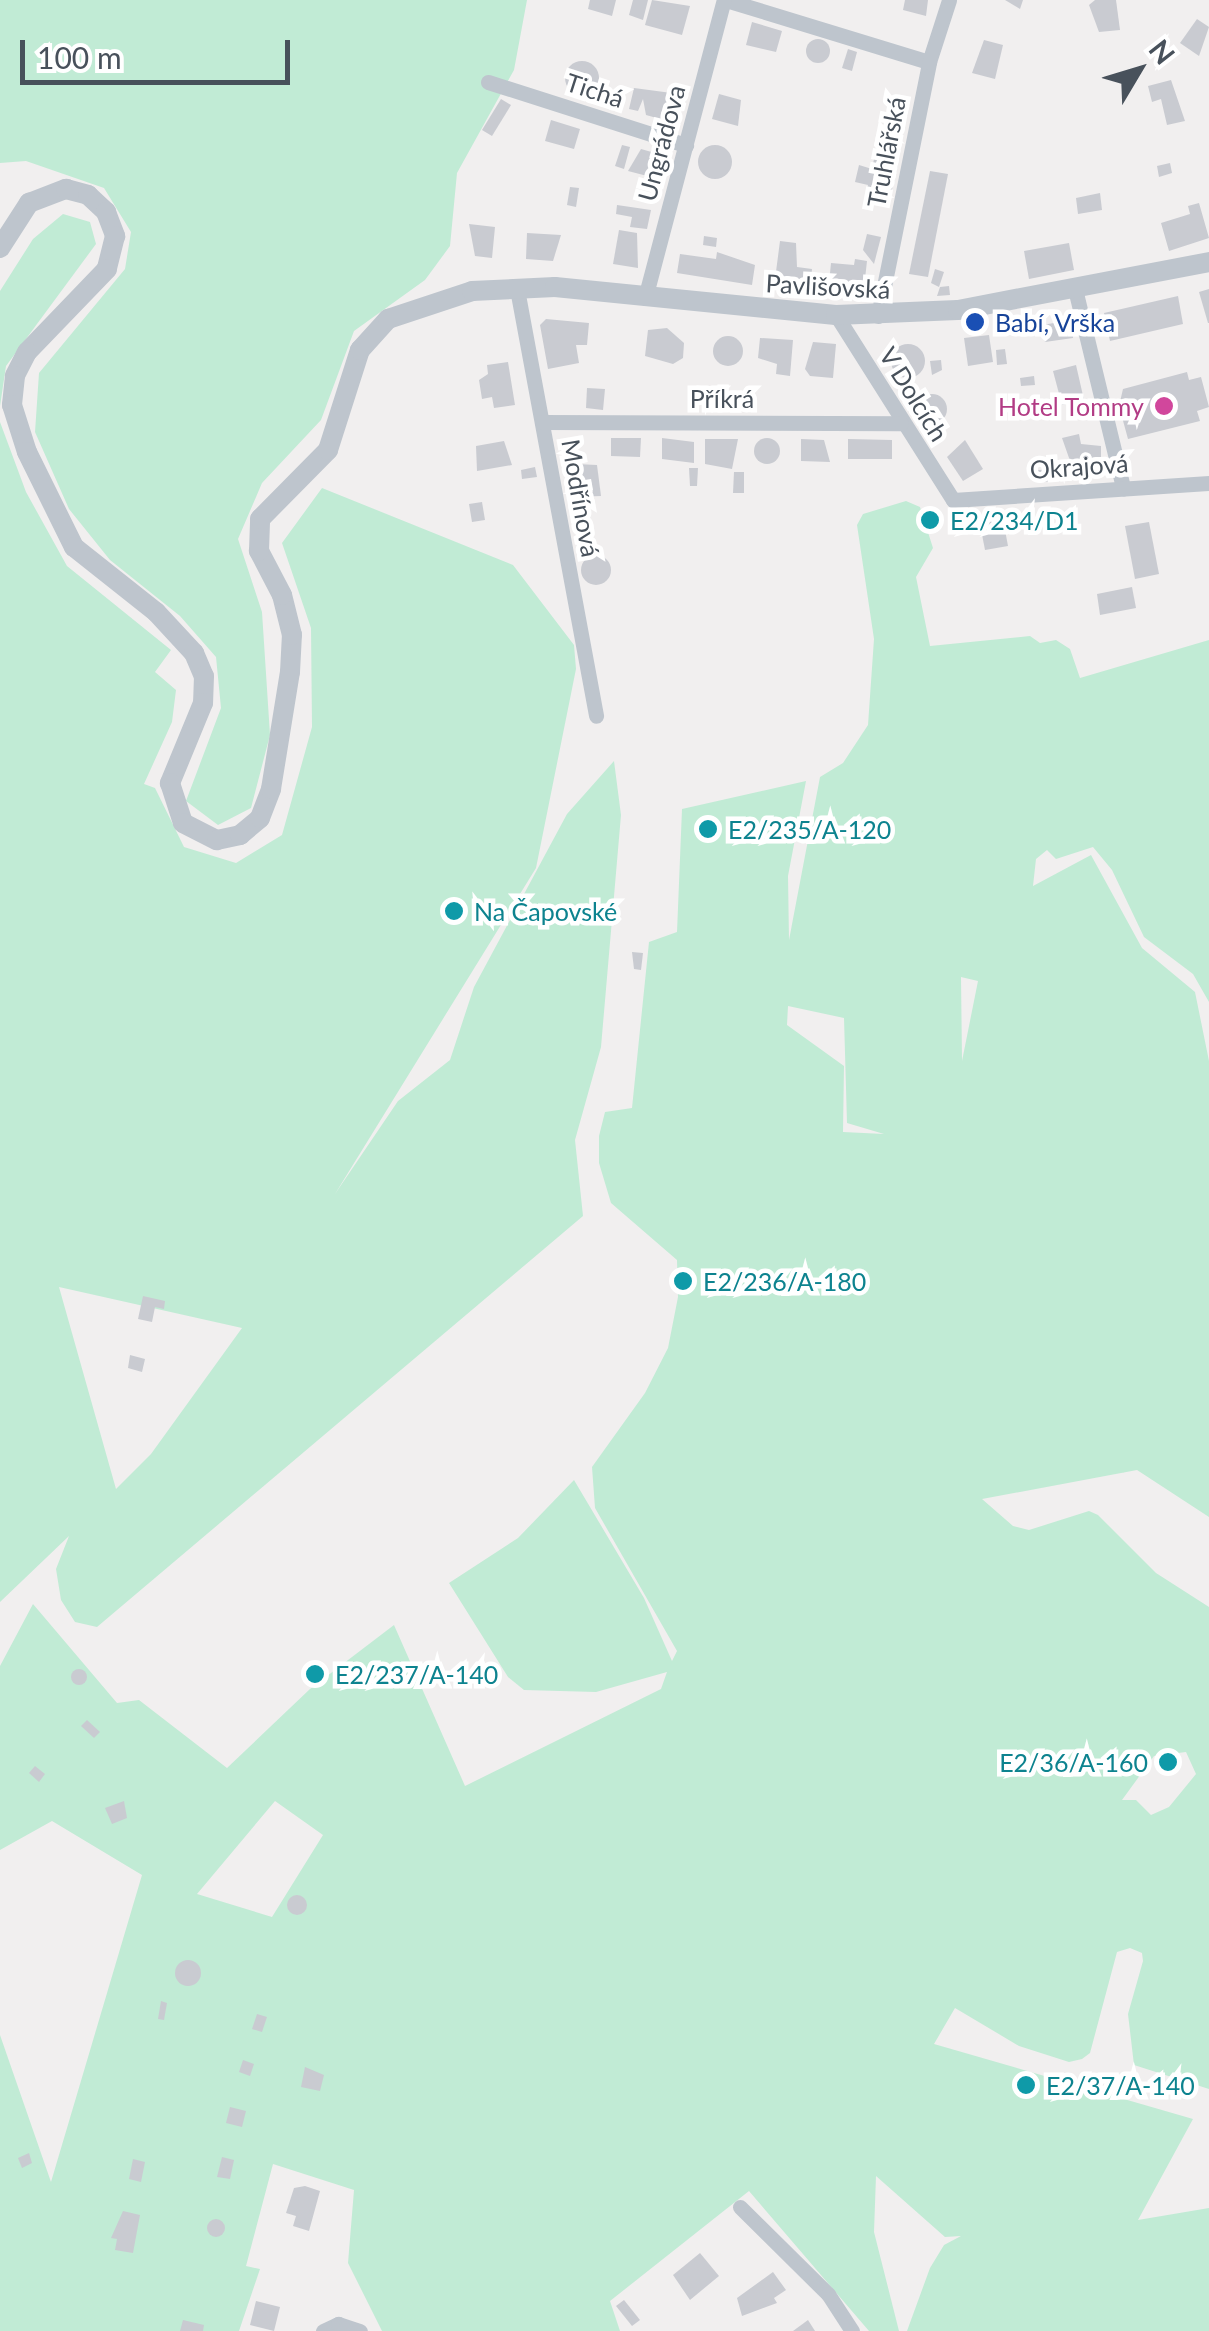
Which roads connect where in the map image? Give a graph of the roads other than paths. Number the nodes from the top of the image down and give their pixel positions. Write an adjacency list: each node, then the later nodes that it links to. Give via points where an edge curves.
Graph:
1 (725, 0): 3 (street); 5 (street, Ungrádova)
2 (949, 0): 3 (street, Truhlářská)
3 (930, 62): 12 (street, Truhlářská)
4 (488, 82): 5 (street, Tichá)
5 (686, 146): 10 (street, Ungrádova)
6 (0, 248): 8 (street, Pavlišovská, via 30,203 66,189 106,212 115,236 107,269 27,352 15,376 12,405 27,452 74,547 156,612 194,654 204,676 203,703 170,783 183,824 217,840 240,834 260,818 290,672 292,635 282,594 259,551 260,519 328,450 366,337 388,319 441,298)
7 (1209, 262): 9 (street, Pavlišovská)
8 (516, 289): 10 (street, Pavlišovská); 13 (street, Modřínová)
9 (1076, 292): 12 (street, Pavlišovská); 16 (street)
10 (646, 298): 11 (street, Pavlišovská)
11 (836, 314): 12 (street, Pavlišovská); 14 (street, V Dolcích)
12 (878, 316)
13 (542, 422): 14 (street, Příkrá); 18 (street, Modřínová)
14 (901, 424): 17 (street, V Dolcích)
15 (1209, 483): 16 (street, Okrajová)
16 (1123, 488): 17 (street, Okrajová)
17 (953, 500)
18 (596, 716)
19 (740, 2206): 22 (street, via 828,2294)
20 (323, 2331): 21 (street, via 338,2324)
21 (360, 2331)
22 (852, 2331)

